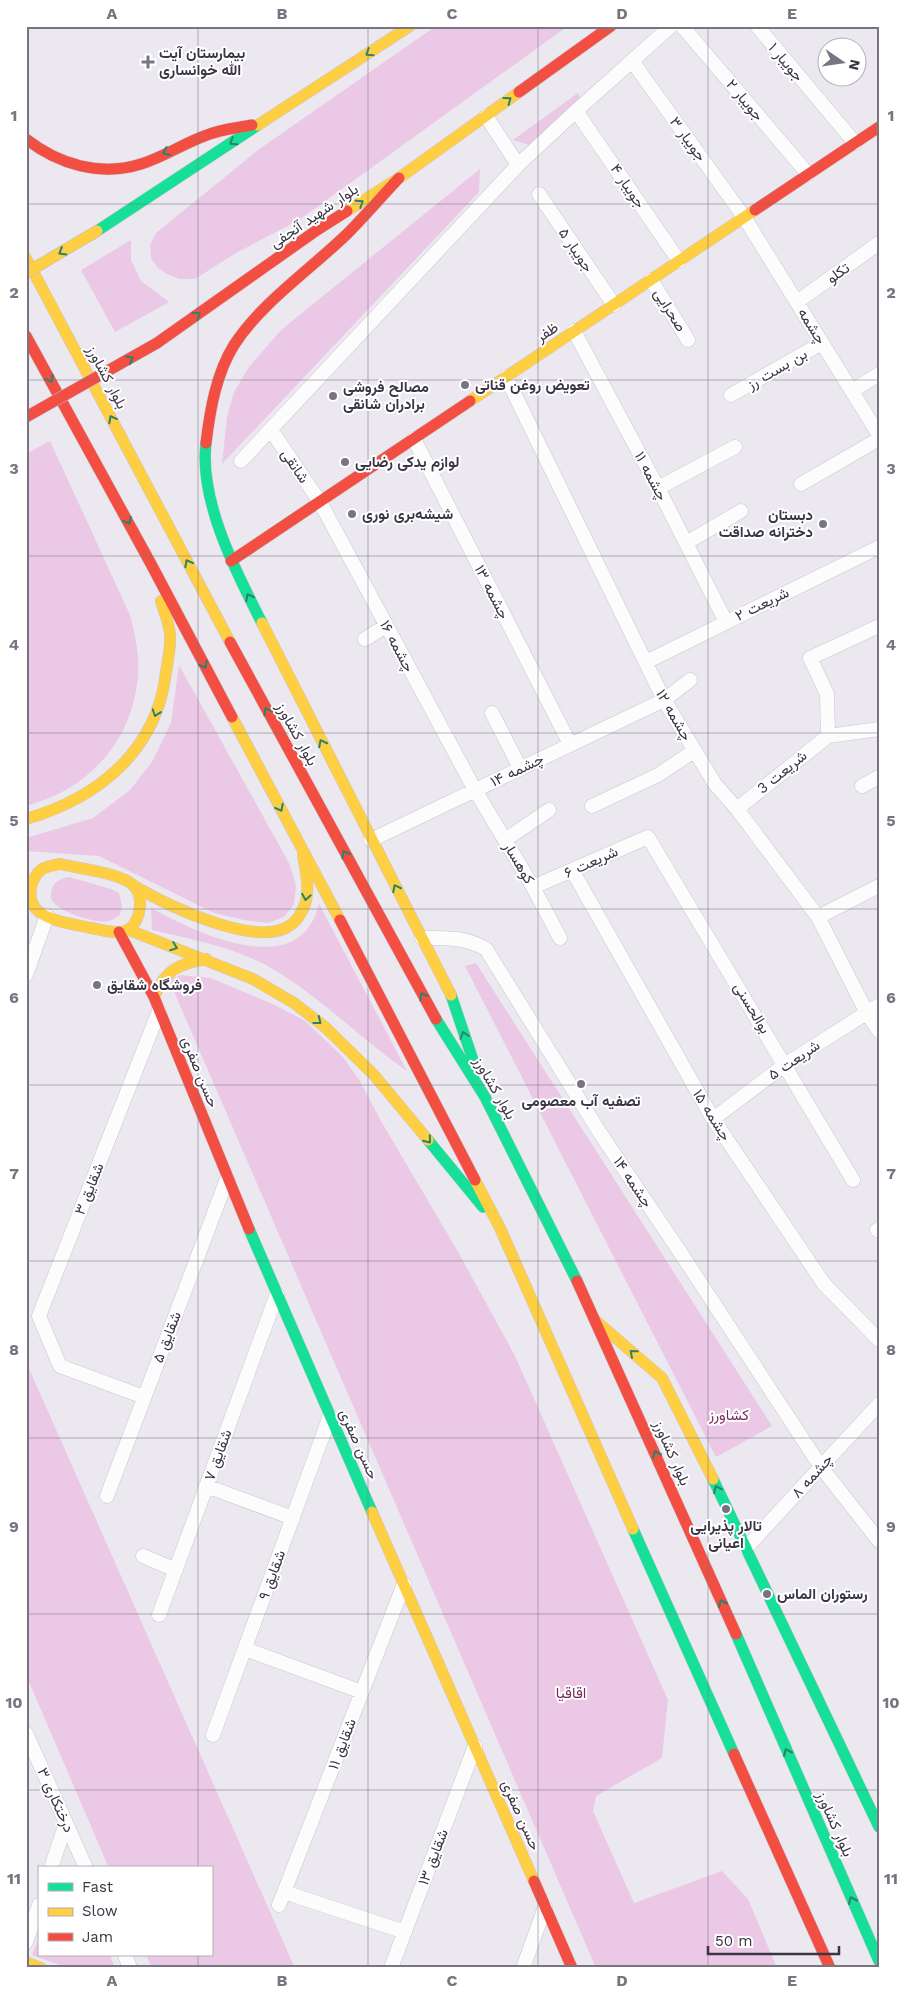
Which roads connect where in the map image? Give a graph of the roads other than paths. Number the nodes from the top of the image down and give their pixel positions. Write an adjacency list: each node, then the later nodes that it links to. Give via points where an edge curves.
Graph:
1 (410, 26): 9 (main road, one-way to 9)
2 (610, 26): 8 (main road, بلوار شهید آنجفی, one-way to 2)
3 (671, 26): 6 (street)
4 (682, 26): 14 (street, جویبار ۲)
5 (756, 26): 12 (street, جویبار ۱)
6 (632, 61): 7 (street); 17 (street, جویبار ۳)
7 (576, 110): 13 (street); 20 (street, جویبار ۴)
8 (486, 116): 13 (street); 15 (main road, بلوار شهید آنجفی)
9 (263, 123): 11 (main road, one-way to 11, via 218,131 140,164 120,168 101,169 75,164 48,155); 21 (main road, one-way to 21, bridge)
10 (879, 126): 12 (main road, ظفر)
11 (26, 139)
12 (855, 143): 14 (main road, ظفر)
13 (518, 165): 34 (street)
14 (808, 174): 17 (main road, ظفر)
15 (399, 178): 33 (main road, بلوار شهید آنجفی, one-way to 15, bridge, via 157,343 317,230); 45 (main road, via 348,233 250,324 222,370 209,415 204,457 211,501)
16 (539, 194): 24 (street, جویبار ۵)
17 (744, 217): 20 (main road, ظفر); 23 (street, چشمه)
18 (879, 243): 23 (street, تکلو)
19 (26, 258): 91 (main road, بلوار کشاورز, one-way to 19, via 414,980)
20 (679, 261): 22 (main road, ظفر)
21 (26, 274)
22 (651, 280): 24 (main road, ظفر); 27 (street, صحرایی)
23 (797, 302): 28 (street, چشمه)
24 (614, 305): 25 (main road, ظفر)
25 (574, 331): 30 (main road, ظفر); 40 (street, چشمه ۱۱)
26 (26, 336): 46 (main road, one-way to 46)
27 (688, 340)
28 (822, 343): 31 (street, چشمه); 32 (street, بن بست رز)
29 (879, 374): 31 (street)
30 (506, 377): 36 (main road, ظفر); 51 (street, چشمه ۱۲)
31 (852, 391): 35 (street, چشمه)
32 (731, 395)
33 (26, 417)
34 (271, 430): 38 (street); 41 (street, شانقی)
35 (879, 437): 39 (street)
36 (414, 439): 41 (main road, ظفر); 57 (street, چشمه ۱۳)
37 (735, 447): 40 (street)
38 (241, 461)
39 (801, 484)
40 (658, 488): 43 (street, چشمه ۱۱)
41 (320, 502): 45 (main road, ظفر); 48 (street, چشمه ۱۶)
42 (741, 511): 43 (street)
43 (686, 543): 47 (street, چشمه ۱۱)
44 (879, 547): 47 (street, شریعت ۲)
45 (231, 561): 68 (main road, one-way to 45)
46 (151, 564): 66 (main road, one-way to 66, via 170,634 165,685 155,719 115,772 85,796 49,814); 70 (main road, one-way to 70)
47 (726, 622): 51 (street, شریعت ۲)
48 (386, 626): 50 (street); 62 (street, چشمه ۱۶)
49 (879, 626): 56 (street, via 810,658 827,694)
50 (364, 638)
51 (646, 662): 53 (street, چشمه ۱۲)
52 (690, 680): 53 (street, چشمه ۱۴)
53 (664, 700): 57 (street, چشمه ۱۴); 58 (street, چشمه ۱۲)
54 (492, 713): 59 (street)
55 (879, 729): 56 (street)
56 (828, 736): 64 (street, شریعت 3)
57 (570, 744): 59 (street, چشمه ۱۴)
58 (694, 751): 63 (street, via 658,774); 64 (street, چشمه ۱۲, via 714,784)
59 (520, 768): 62 (street, چشمه ۱۴)
60 (879, 778): 61 (street)
61 (862, 786)
62 (475, 790): 68 (street, چشمه ۱۴); 69 (street, کوهسار)
63 (592, 806)
64 (737, 809): 79 (street, چشمه ۱۲)
65 (549, 810): 69 (street)
66 (26, 820)
67 (648, 837): 73 (street, شریعت ۶); 90 (street, بوالحسنی)
68 (371, 840): 82 (main road, one-way to 68)
69 (505, 840): 77 (street, کوهسار)
70 (301, 849): 75 (main road, one-way to 75, via 307,878 303,910 289,927 279,931 260,933 234,929 170,905); 95 (main road)
71 (26, 866): 72 (main road)
72 (41, 870): 74 (main road); 75 (main road, via 60,864 121,879)
73 (572, 870): 77 (street, شریعت ۶); 92 (street, چشمه ۱۵)
74 (29, 884): 78 (main road, via 33,903)
75 (134, 886): 81 (main road, via 140,906 136,919)
76 (879, 886): 79 (street)
77 (533, 887): 83 (street, کوهسار)
78 (47, 916): 80 (main road); 81 (main road, via 110,932); 85 (street)
79 (818, 917): 87 (street, چشمه ۱۲)
80 (33, 922)
81 (124, 931): 84 (main road, one-way to 84); 86 (main road, حسن صفری)
82 (422, 938): 91 (main road, one-way to 82, via 452,997); 102 (street, چشمه ۱۴, via 469,941 486,949 600,1133)
83 (560, 938)
84 (206, 959): 86 (main road, via 174,968 160,982); 95 (main road, one-way to 95, via 275,991 325,1027 374,1075)
85 (26, 975)
86 (154, 997): 88 (main road, حسن صفری)
87 (873, 1009): 89 (street, چشمه ۱۲); 90 (street, شریعت ۵)
88 (159, 1011): 93 (main road, حسن صفری); 99 (street, شقایق ۳, via 39,1316 60,1366)
89 (879, 1031)
90 (786, 1064): 92 (street, شریعت ۵); 94 (street, بوالحسنی)
91 (485, 1098): 97 (main road, بلوار کشاورز)
92 (713, 1119): 98 (street, چشمه ۱۵, via 824,1284)
93 (227, 1179): 96 (main road, حسن صفری); 99 (street, شقایق ۵)
94 (854, 1180)
95 (500, 1228): 133 (main road)
96 (277, 1294): 101 (main road, حسن صفری); 103 (street, شقایق ۷)
97 (596, 1321): 107 (main road, one-way to 97, via 662,1378); 126 (main road, بلوار کشاورز, one-way to 97)
98 (879, 1340)
99 (144, 1397): 104 (street, شقایق ۵)
100 (879, 1404): 102 (street, چشمه ۸)
101 (330, 1416): 105 (street, شقایق ۹); 110 (main road, حسن صفری)
102 (821, 1467): 106 (street, چشمه ۱۴); 107 (street, چشمه ۸)
103 (206, 1486): 105 (street); 109 (street, شقایق ۷)
104 (106, 1496)
105 (293, 1518): 112 (street, شقایق ۹)
106 (879, 1541)
107 (746, 1548): 118 (main road)
108 (143, 1556): 109 (street)
109 (176, 1570): 111 (street, شقایق ۷)
110 (404, 1584): 113 (street, شقایق ۱۱); 116 (main road, حسن صفری)
111 (159, 1615)
112 (245, 1649): 113 (street); 115 (street, شقایق ۹)
113 (362, 1692): 123 (street, شقایق ۱۱, via 282,1898)
114 (26, 1733): 117 (street, درختکاری ۳)
115 (213, 1735)
116 (475, 1746): 121 (main road, حسن صفری); 123 (street, شقایق ۱۳)
117 (66, 1823): 119 (street); 120 (street, درختکاری ۳)
118 (879, 1827)
119 (52, 1866)
120 (85, 1866)
121 (545, 1907): 131 (street); 132 (main road, حسن صفری)
122 (38, 1908): 124 (street)
123 (405, 1932): 130 (street, شقایق ۱۳)
124 (26, 1942)
125 (124, 1956): 129 (street)
126 (879, 1961)
127 (26, 1962): 128 (main road)
128 (41, 1968)
129 (130, 1968)
130 (391, 1968)
131 (523, 1968)
132 (572, 1968)
133 (830, 1968)

